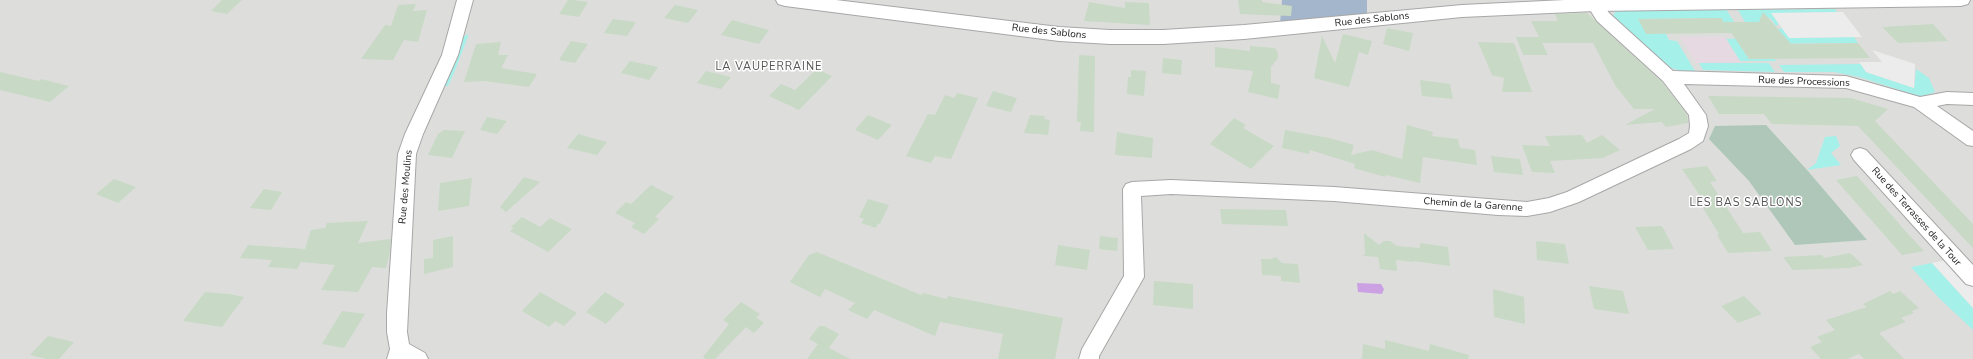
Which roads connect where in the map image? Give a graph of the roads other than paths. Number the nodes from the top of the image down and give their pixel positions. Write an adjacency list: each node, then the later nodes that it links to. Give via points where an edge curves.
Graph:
1 (465, 0): 13 (street, Rue des Moulins, via 450,55 407,154 397,313)
2 (785, 0): 6 (street, Rue des Sablons, via 1059,34 1110,37 1244,32 1462,11)
3 (1962, 0): 4 (street, Rue des Sablons)
4 (1834, 1): 5 (street, Rue des Sablons)
5 (1694, 2): 6 (street, Rue des Sablons)
6 (1595, 5): 7 (street, Chemin de la Garenne, via 1603,17)
7 (1669, 77): 9 (street, Rue des Processions, via 1846,82); 15 (street, Chemin de la Garenne, via 1697,114 1700,126 1696,136 1686,144 1573,197 1550,205 1527,209 1498,208 1334,194 1171,187 1132,189 1134,277)
8 (1973, 100): 9 (street, via 1947,98)
9 (1920, 103): 10 (street, Rue des Processions)
10 (1973, 140)
11 (1860, 155): 12 (street, Rue des Terrasses de la Tour)
12 (1973, 278)
13 (398, 354): 14 (street)
14 (418, 359)
15 (1089, 359)

